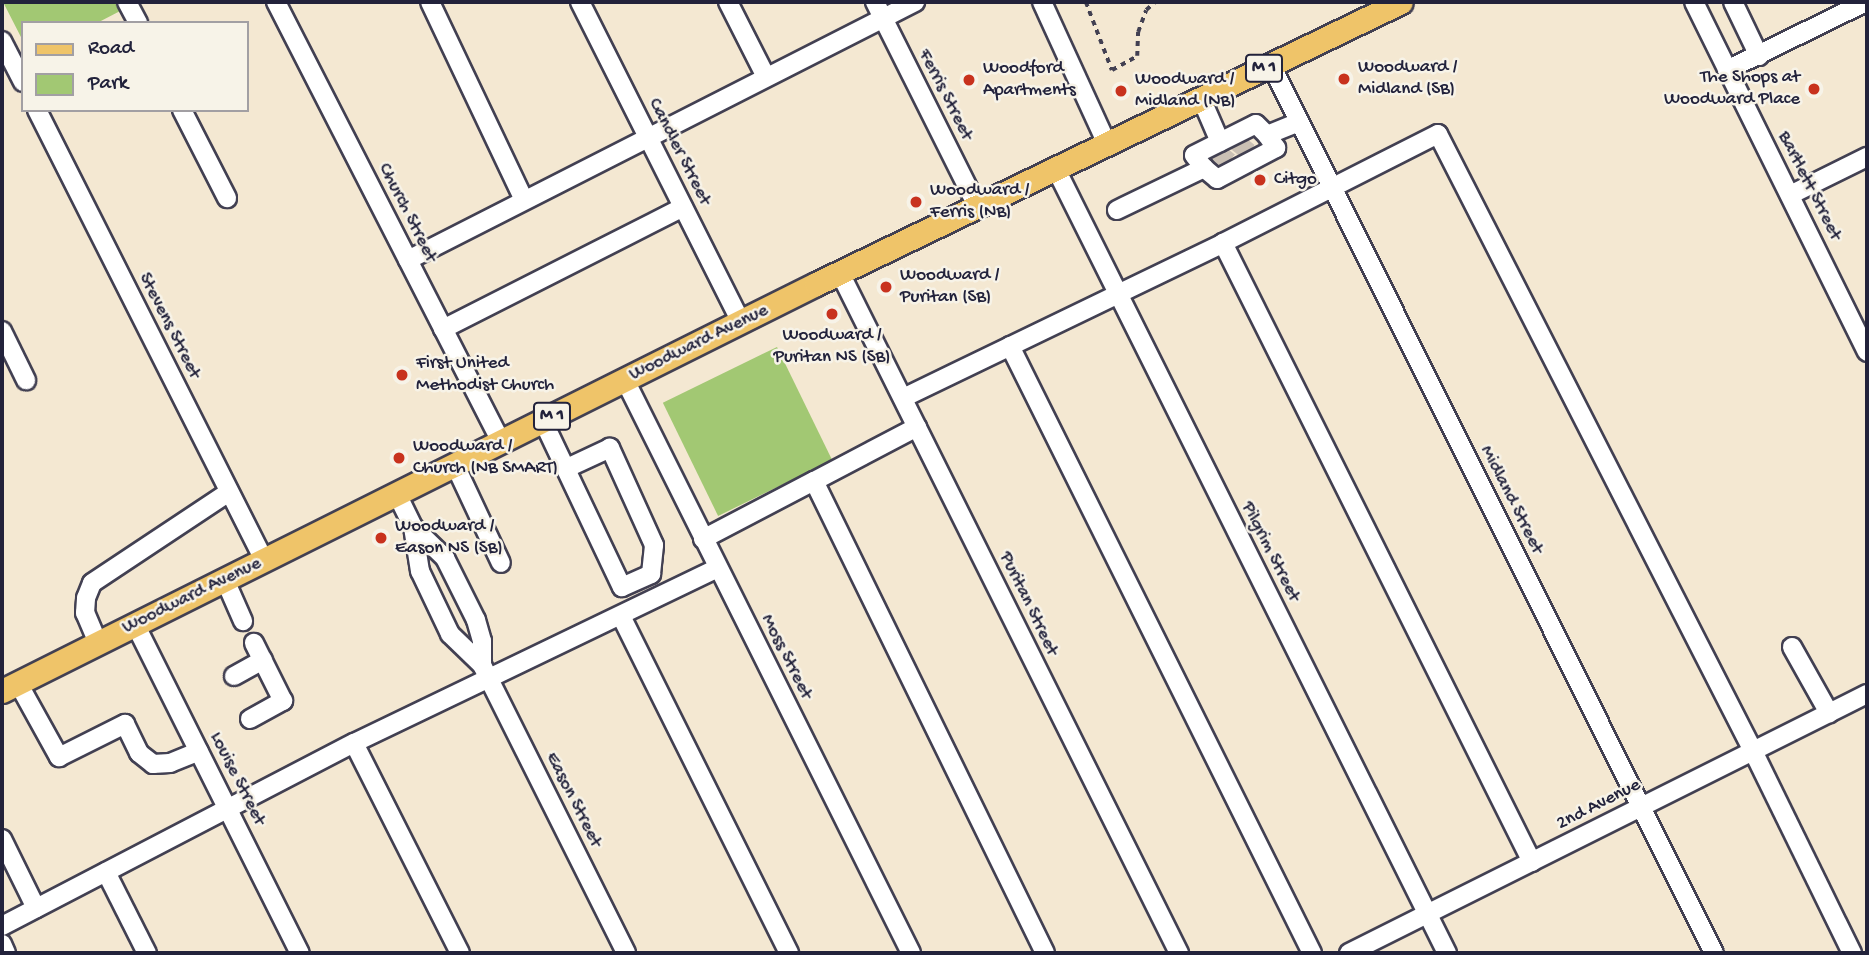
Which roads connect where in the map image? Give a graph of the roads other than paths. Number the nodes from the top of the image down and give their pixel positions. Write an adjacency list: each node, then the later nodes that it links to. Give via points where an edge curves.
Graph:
1 (127, 2): 13 (street)
2 (276, 2): 39 (street, Church Street)
3 (430, 2): 34 (street)
4 (580, 2): 25 (street, Candler Street)
5 (728, 2): 18 (street)
6 (915, 2): 12 (street)
7 (1042, 2): 26 (street)
8 (1401, 2): 16 (main road, Woodward Avenue / M 1)
9 (1694, 2): 17 (street, Bartlett Street)
10 (1732, 2): 15 (street)
11 (1866, 2): 15 (street)
12 (879, 10): 18 (street); 36 (street, Ferris Street)
13 (137, 21)
14 (2, 41): 19 (street)
15 (1759, 56): 17 (street)
16 (1271, 65): 20 (main road, Woodward Avenue / M 1); 23 (street, Midland Street)
17 (1727, 70): 32 (street, Bartlett Street)
18 (766, 77): 25 (street)
19 (21, 78)
20 (1200, 98): 26 (main road, Woodward Avenue / M 1); 27 (street)
21 (38, 112): 57 (street, Stevens Street)
22 (183, 112): 33 (street)
23 (1299, 122): 24 (street); 31 (street, Midland Street)
24 (1267, 135): 27 (street, via 1256,124); 27 (street, via 1276,148)
25 (648, 137): 34 (street); 35 (street, Candler Street)
26 (1107, 144): 30 (main road, Woodward Avenue / M 1)
27 (1231, 147): 29 (street, via 1194,155); 29 (street, via 1233,166 1217,179)
28 (1867, 157): 32 (street)
29 (1204, 168): 37 (street)
30 (1056, 169): 36 (main road, Woodward Avenue / M 1); 41 (street, Pilgrim Street)
31 (1332, 188): 38 (street); 80 (street, via 1438,134); 81 (street, Midland Street)
32 (1790, 195): 45 (street, Bartlett Street)
33 (227, 198)
34 (524, 200): 39 (street)
35 (683, 206): 42 (street, Candler Street); 43 (street)
36 (978, 208): 40 (main road, Woodward Avenue / M 1)
37 (1117, 210)
38 (1223, 243): 41 (street); 84 (street)
39 (408, 260): 43 (street, Church Street)
40 (840, 273): 42 (main road, Woodward Avenue / M 1); 50 (street, Puritan Street)
41 (1118, 294): 46 (street); 87 (street, Pilgrim Street)
42 (741, 322): 49 (main road, Woodward Avenue / M 1)
43 (443, 329): 53 (street, Church Street)
44 (2, 331): 48 (street)
45 (1863, 332): 47 (street, Bartlett Street)
46 (1010, 346): 50 (street); 99 (street)
47 (1867, 352)
48 (26, 380)
49 (625, 380): 51 (main road, Woodward Avenue / M 1); 60 (street, Moss Street)
50 (903, 398): 52 (street, Puritan Street)
51 (543, 421): 53 (main road, Woodward Avenue / M 1); 55 (street)
52 (917, 428): 56 (street); 98 (street, Puritan Street)
53 (501, 442): 54 (main road, Woodward Avenue / M 1)
54 (455, 465): 58 (main road, Woodward Avenue / M 1); 62 (street)
55 (567, 468): 55 (street, via 622,587 651,574 654,545 610,448)
56 (814, 481): 60 (street); 97 (street)
57 (229, 492): 61 (street, Stevens Street); 68 (street, via 92,583 85,614)
58 (397, 494): 59 (street, Eason Street); 61 (main road, Woodward Avenue / M 1)
59 (413, 527): 72 (street, Eason Street, via 420,571 450,634); 72 (street, Eason Street, via 445,558 470,607 482,640)
60 (703, 538): 63 (street, Moss Street)
61 (264, 560): 64 (main road, Woodward Avenue / M 1)
62 (501, 564)
63 (718, 568): 65 (street); 96 (street, Moss Street)
64 (225, 580): 66 (street); 67 (main road, Woodward Avenue / M 1)
65 (621, 616): 72 (street); 95 (street)
66 (243, 621)
67 (135, 624): 68 (main road, Woodward Avenue / M 1); 79 (street, Louise Street)
68 (98, 643): 74 (main road, Woodward Avenue / M 1)
69 (254, 643): 71 (street)
70 (1792, 647): 76 (street)
71 (263, 660): 73 (street); 77 (street, via 284,701)
72 (485, 671): 78 (street); 94 (street, Eason Street)
73 (234, 677)
74 (10, 687): 79 (street, via 59,757 125,724 139,753 153,764 170,763)
75 (1867, 694): 76 (street, 2nd Avenue)
76 (1829, 713): 80 (street, 2nd Avenue)
77 (250, 719)
78 (354, 743): 82 (street); 93 (street)
79 (199, 751): 82 (street, Louise Street)
80 (1753, 751): 81 (street, 2nd Avenue); 103 (street)
81 (1642, 807): 84 (street, 2nd Avenue); 102 (street, Midland Street)
82 (229, 810): 85 (street); 92 (street, Louise Street)
83 (2, 839): 86 (street)
84 (1532, 862): 87 (street, 2nd Avenue)
85 (106, 873): 86 (street); 91 (street)
86 (36, 908): 88 (street)
87 (1428, 914): 100 (street, 2nd Avenue); 101 (street, Pilgrim Street)
88 (2, 926)
89 (2, 944): 90 (street)
90 (6, 953)
91 (147, 953)
92 (300, 953)
93 (460, 953)
94 (626, 953)
95 (789, 953)
96 (911, 953)
97 (1045, 953)
98 (1179, 953)
99 (1312, 953)
100 (1349, 953)
101 (1447, 953)
102 (1714, 953)
103 (1852, 953)

